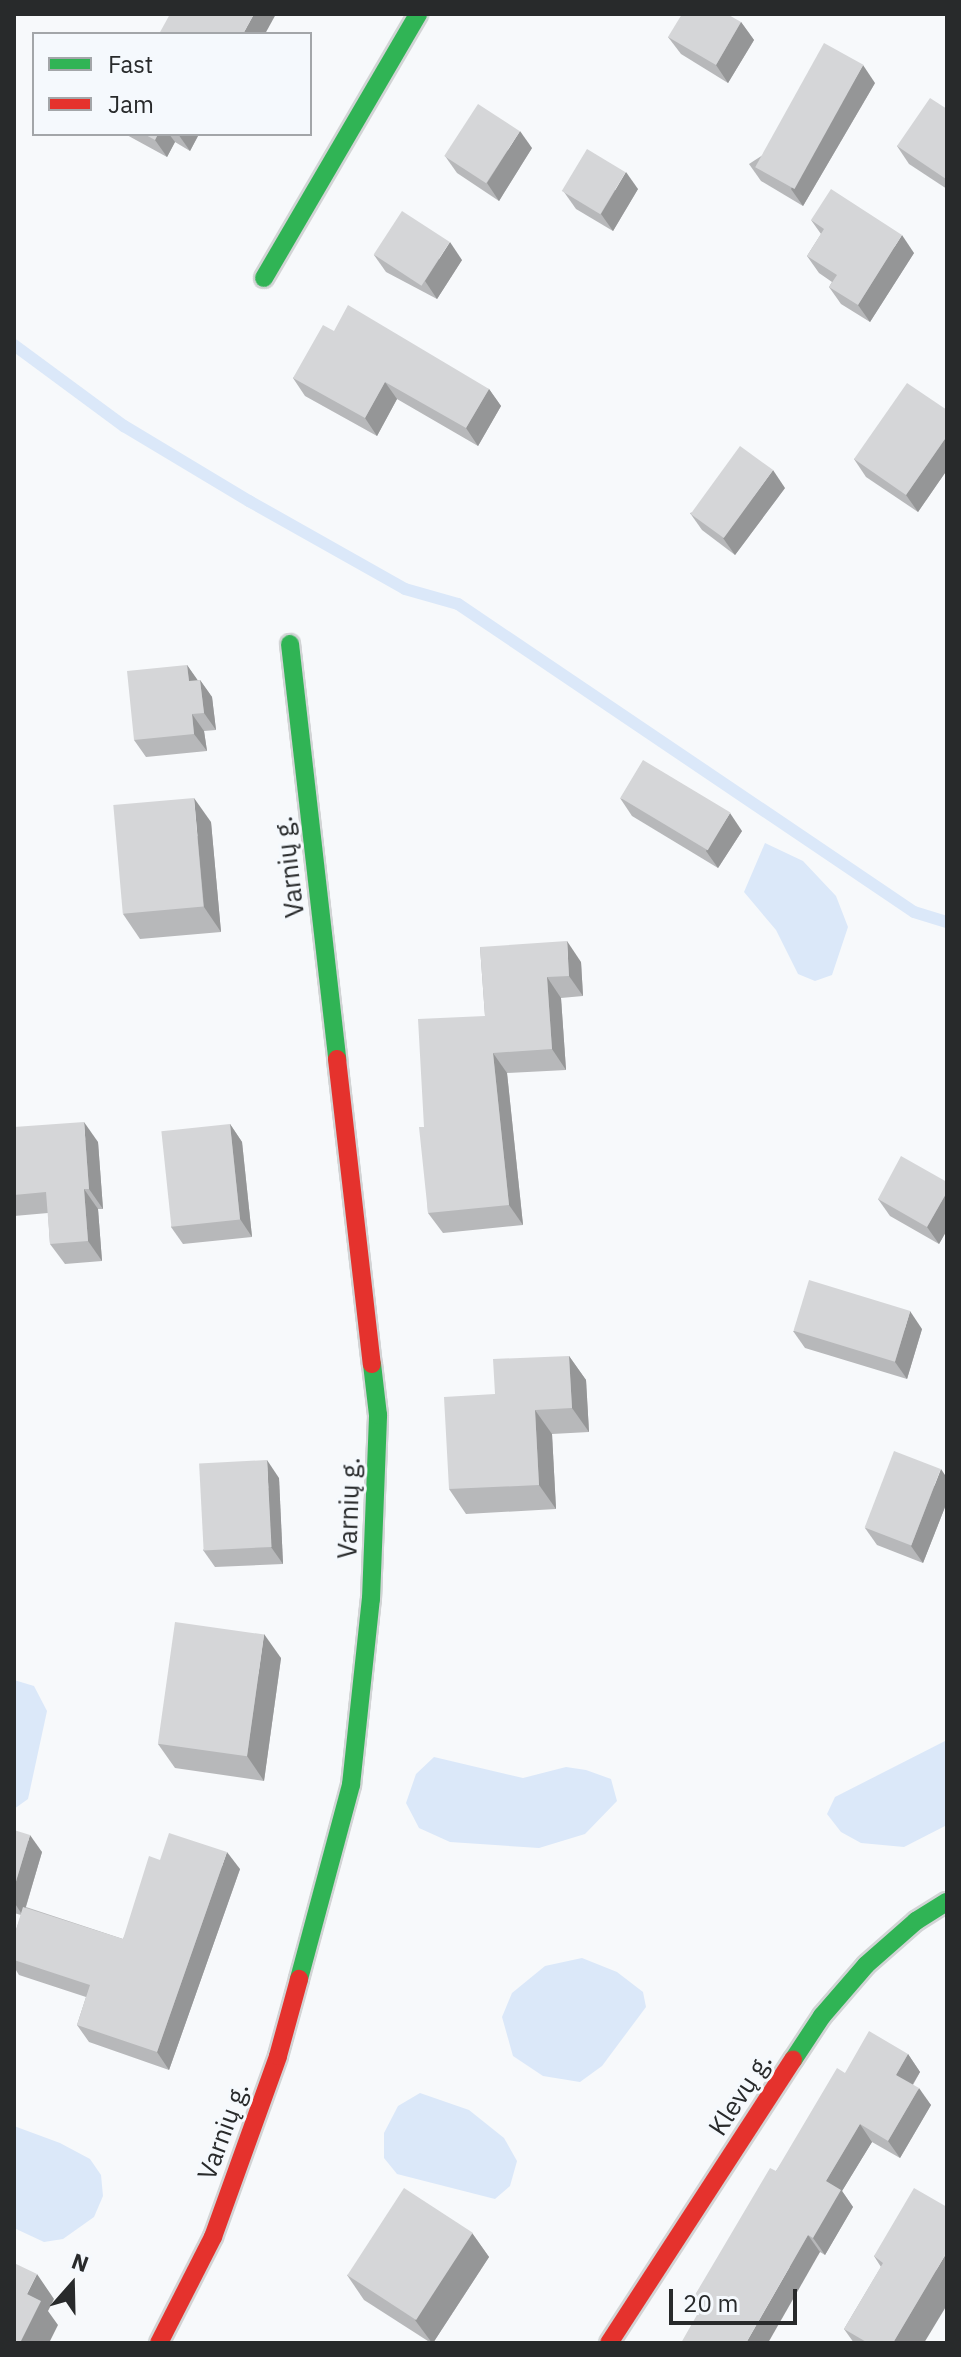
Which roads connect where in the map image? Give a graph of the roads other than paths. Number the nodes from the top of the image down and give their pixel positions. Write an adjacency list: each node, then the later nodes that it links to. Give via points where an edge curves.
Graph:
1 (418, 14): 2 (street)
2 (264, 278)
3 (290, 644): 5 (street, Varnių g., via 378,1415 371,1599 351,1785 278,2056 213,2237)
4 (947, 1902): 6 (street, Klevų g., via 916,1921 866,1965 822,2016)
5 (159, 2343)
6 (609, 2343)

